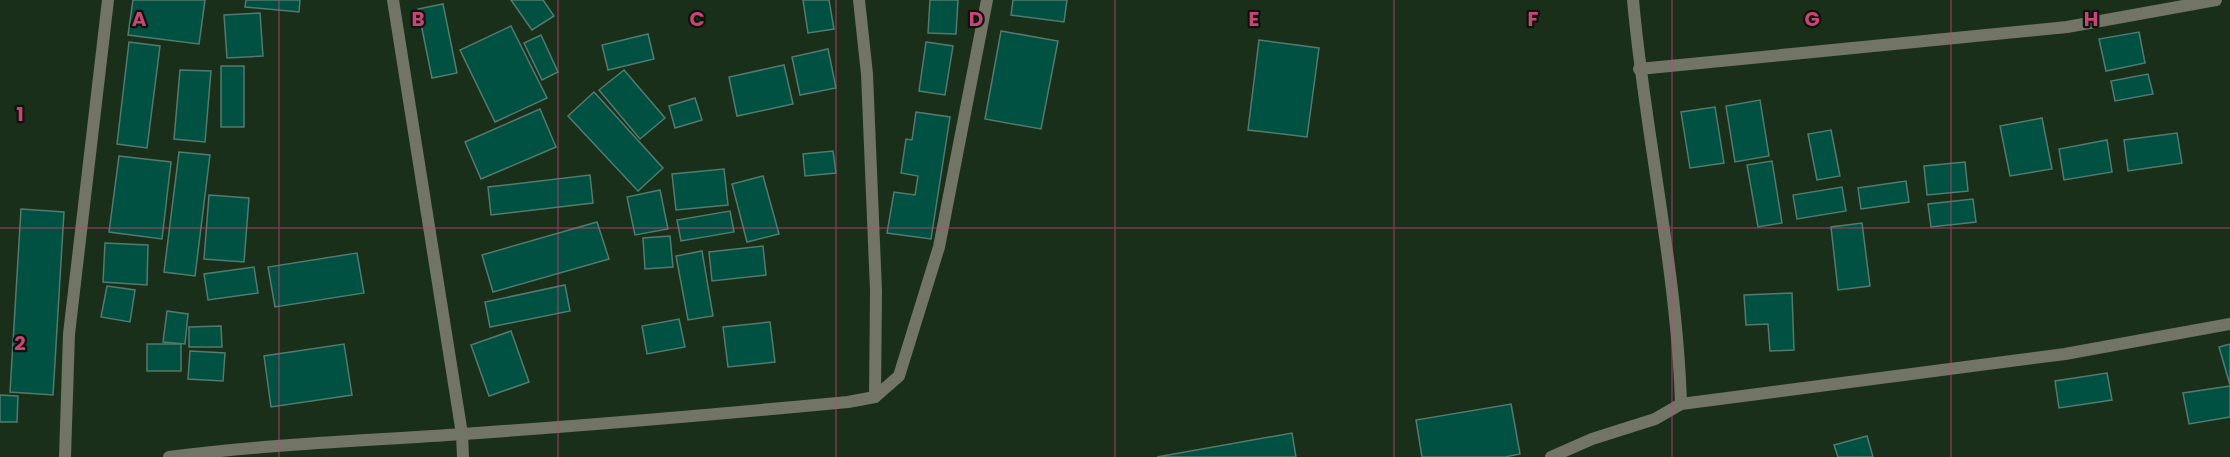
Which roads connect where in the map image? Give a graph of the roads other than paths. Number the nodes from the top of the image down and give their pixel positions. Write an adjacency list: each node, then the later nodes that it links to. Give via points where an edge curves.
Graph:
1 (108, 0): 12 (street, via 69,334)
2 (393, 0): 11 (street)
3 (859, 0): 9 (street, via 867,74 875,256)
4 (987, 0): 9 (street, via 939,247 899,376)
5 (1633, 0): 7 (street)
6 (2216, 0): 7 (street, via 2067,27)
7 (1639, 69): 10 (street, via 1680,346)
8 (2230, 324): 10 (street, via 2065,354)
9 (875, 397): 11 (street)
10 (1682, 404): 15 (street, via 1655,419)
11 (462, 434): 13 (street, via 240,448); 14 (street)
12 (66, 457)
13 (169, 457)
14 (463, 457)
15 (1551, 457)

